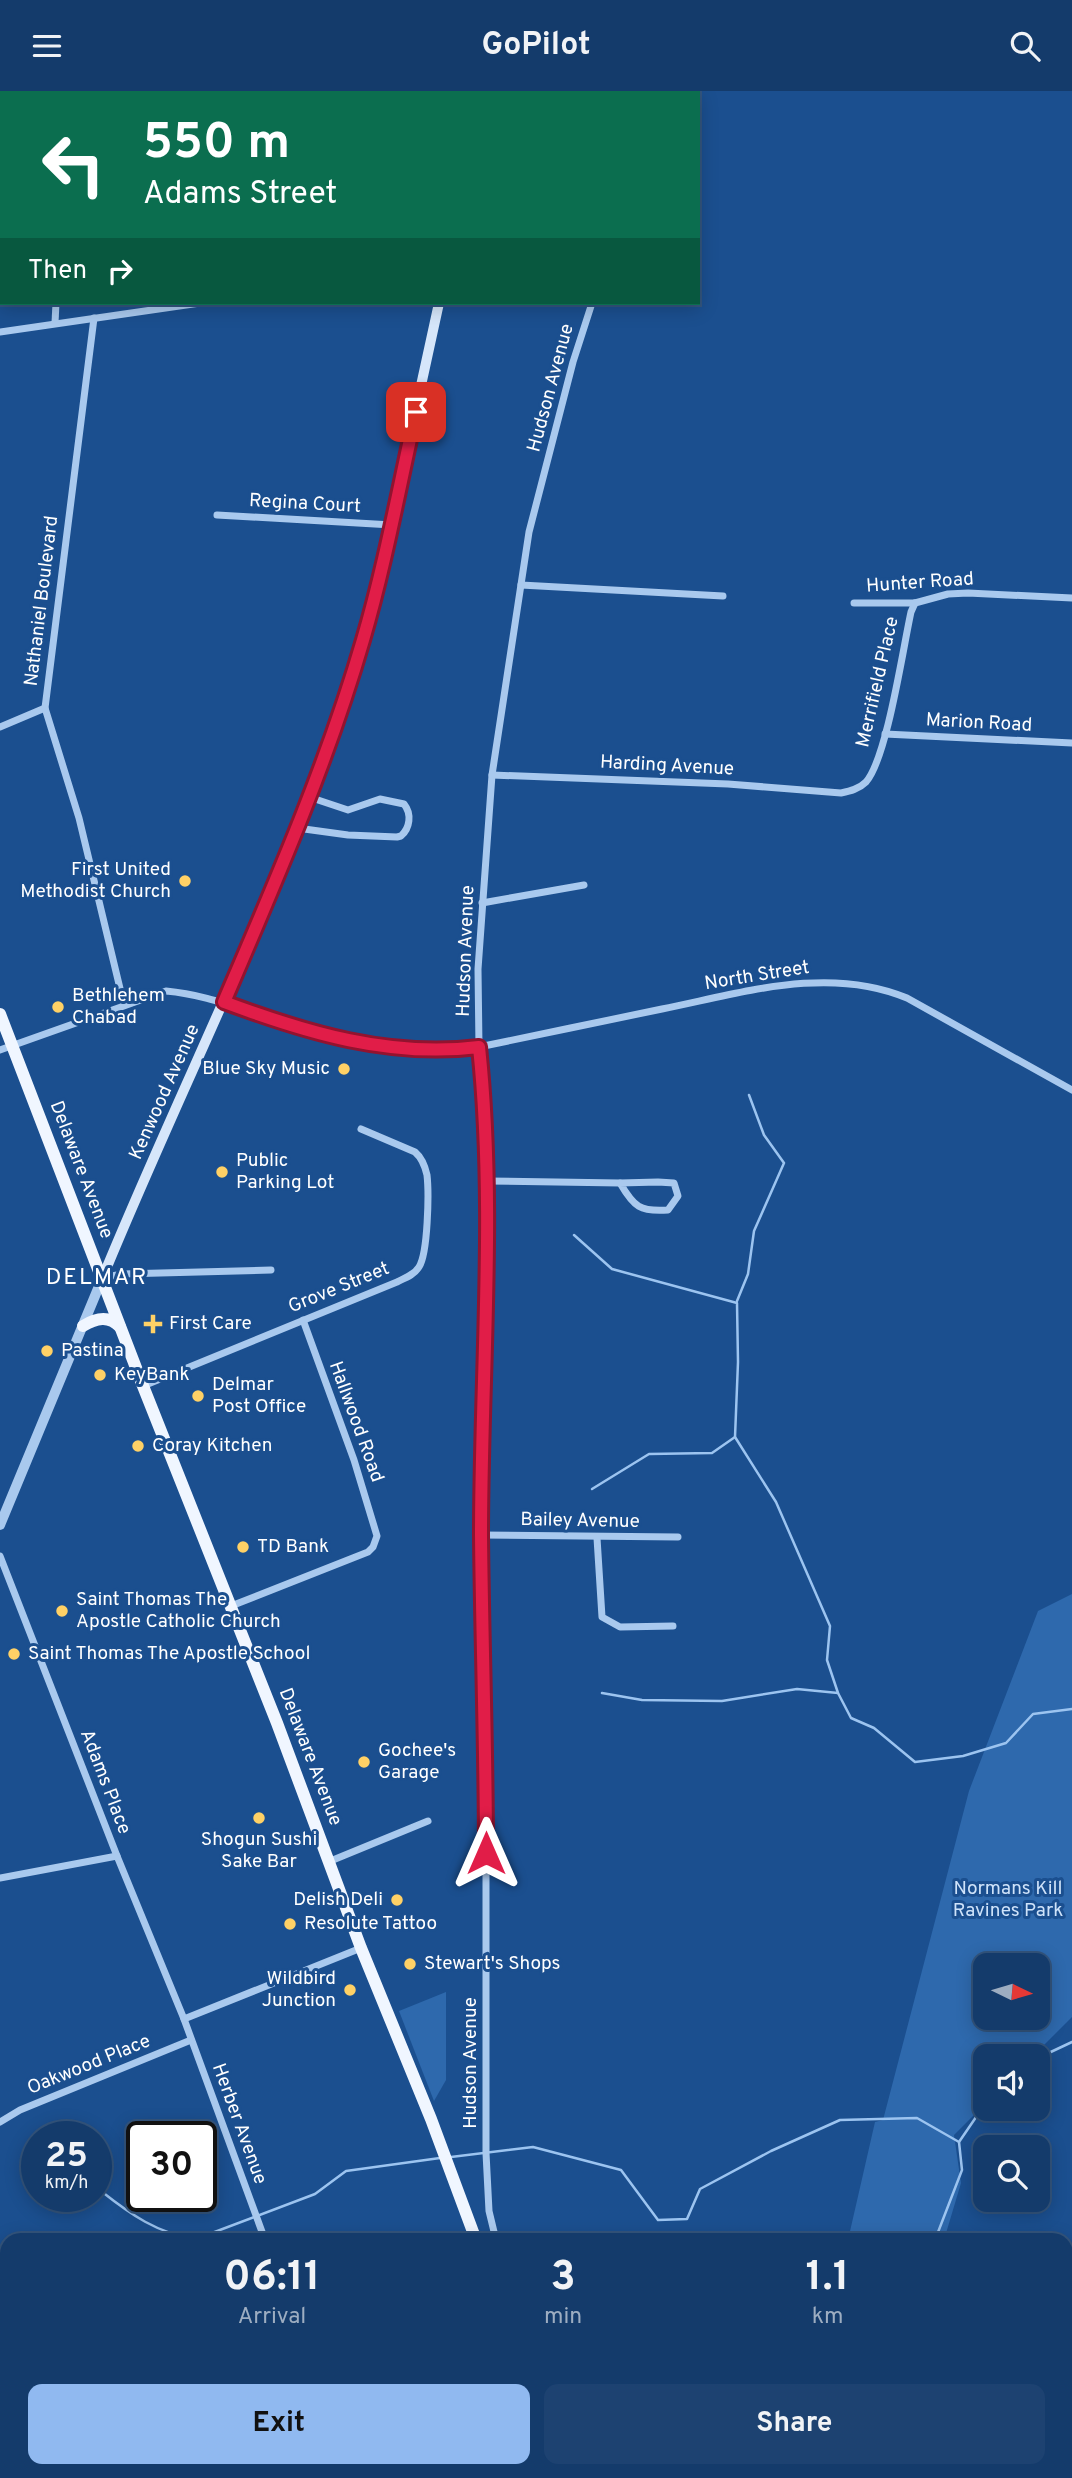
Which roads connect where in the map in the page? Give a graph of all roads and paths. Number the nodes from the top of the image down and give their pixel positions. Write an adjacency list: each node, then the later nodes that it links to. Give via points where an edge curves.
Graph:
1 (56, 305): 6 (street)
2 (439, 305): 9 (main road, Kenwood Avenue)
3 (591, 305): 10 (street, Hudson Avenue, via 551,443)
4 (161, 306): 5 (street)
5 (94, 318): 6 (street); 15 (street, Nathaniel Boulevard)
6 (55, 324): 7 (street)
7 (0, 332)
8 (217, 515): 9 (street, Regina Court)
9 (392, 525): 21 (main road, Kenwood Avenue, via 363,641)
10 (521, 585): 11 (street); 19 (street, Hudson Avenue)
11 (723, 596)
12 (1072, 598): 14 (street, Hunter Road, via 968,593)
13 (854, 603): 14 (street, Hunter Road)
14 (915, 603): 17 (street, Merrifield Place)
15 (45, 708): 16 (street); 26 (street, Nathaniel Boulevard, via 79,818)
16 (0, 727)
17 (886, 734): 18 (street, Marion Road); 20 (street, Merrifield Place, via 865,783)
18 (1072, 743)
19 (492, 775): 20 (street, Harding Avenue); 24 (street, Hudson Avenue)
20 (841, 793)
21 (309, 797): 22 (main road, Kenwood Avenue); 22 (street, via 348,810 373,800 391,800 408,808 408,827 397,837)
22 (297, 828): 25 (main road, Kenwood Avenue)
23 (584, 885): 24 (street)
24 (482, 903): 28 (street, Hudson Avenue)
25 (224, 1002): 26 (street, North Street, via 166,991); 28 (street, North Street, via 376,1047); 35 (main road, Kenwood Avenue)
26 (124, 1005): 29 (street, North Street)
27 (0, 1014): 29 (main road, Delaware Avenue)
28 (479, 1047): 30 (street, North Street, via 782,984 866,984 907,997); 32 (street, Hudson Avenue)
29 (6, 1048): 35 (main road, Delaware Avenue)
30 (1072, 1090)
31 (362, 1129): 36 (street, Grove Street, via 421,1157 427,1189 423,1258 411,1275)
32 (487, 1181): 33 (street); 41 (street, Hudson Avenue)
33 (620, 1183): 33 (street, via 630,1201 650,1211 668,1210 678,1196 674,1183)
34 (271, 1270): 35 (street, via 122,1274)
35 (102, 1279): 37 (street, Kenwood Avenue); 38 (main road, Delaware Avenue)
36 (303, 1320): 39 (street, Grove Street); 45 (street, Hallwood Road, via 358,1470 377,1536 375,1545 368,1552)
37 (83, 1326): 38 (main road, via 107,1318); 40 (street, Kenwood Avenue)
38 (121, 1327): 39 (main road, Delaware Avenue)
39 (143, 1386): 45 (main road, Delaware Avenue)
40 (1, 1518)
41 (481, 1535): 43 (street, Bailey Avenue); 57 (street, Hudson Avenue, via 486,2154)
42 (678, 1537): 43 (street, Bailey Avenue)
43 (597, 1538): 46 (street, via 602,1617 633,1628)
44 (0, 1556): 48 (street, Adams Place)
45 (231, 1605): 49 (main road, Delaware Avenue)
46 (673, 1626)
47 (428, 1821): 49 (street)
48 (117, 1856): 50 (street); 52 (street, Adams Place)
49 (328, 1862): 51 (main road, Delaware Avenue)
50 (0, 1878)
51 (361, 1948): 52 (street); 56 (main road, Delaware Avenue)
52 (184, 2019): 53 (street, Herber Avenue)
53 (191, 2040): 54 (street, Oakwood Place); 55 (street, Herber Avenue)
54 (0, 2122)
55 (262, 2233)
56 (473, 2233)
57 (494, 2233)

